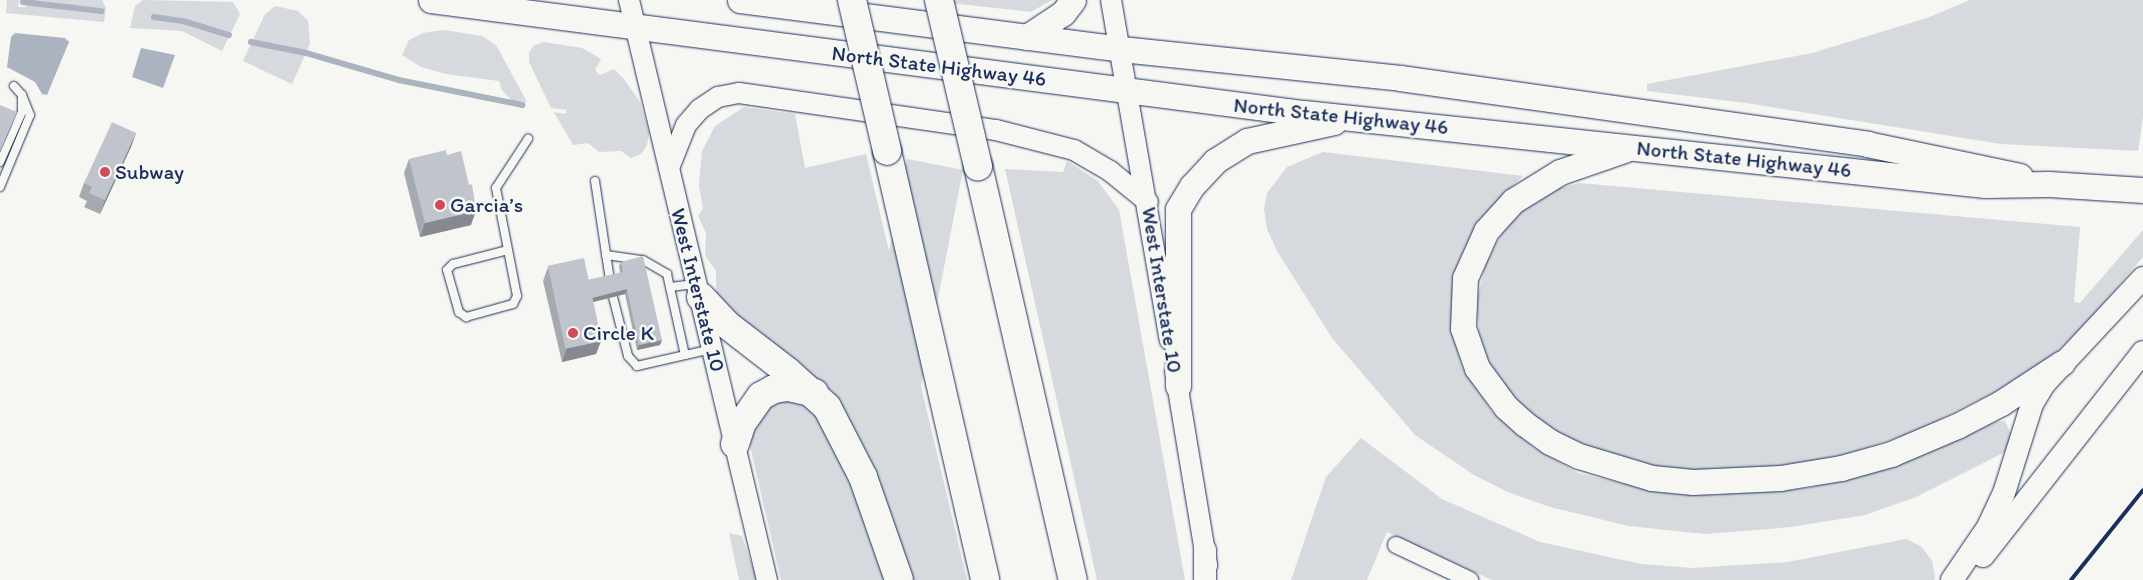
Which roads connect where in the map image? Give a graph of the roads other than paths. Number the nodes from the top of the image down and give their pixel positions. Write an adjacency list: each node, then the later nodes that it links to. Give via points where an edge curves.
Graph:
1 (431, 0): 8 (main road, North State Highway 46)
2 (630, 0): 8 (street, West Interstate 10)
3 (740, 0): 9 (main road, North State Highway 46)
4 (852, 0): 43 (highway, bridge)
5 (939, 0): 44 (highway, bridge)
6 (1073, 0): 9 (main road, via 1063,13)
7 (1111, 0): 10 (street, West Interstate 10)
8 (635, 26): 12 (main road, North State Highway 46); 18 (street, West Interstate 10)
9 (1027, 37): 10 (main road, North State Highway 46)
10 (1121, 49): 12 (street, West Interstate 10); 20 (main road, North State Highway 46, via 1400,78 1867,144 1962,162)
11 (14, 86): 13 (lane)
12 (1129, 89): 14 (main road, North State Highway 46); 23 (street, West Interstate 10)
13 (22, 95): 17 (lane, via 22,112); 21 (lane, via 30,115)
14 (1353, 118): 16 (main road, North State Highway 46); 35 (main road, via 1246,142 1215,161 1192,186 1178,209 1175,240 1179,275)
15 (528, 139): 24 (lane, via 496,188)
16 (1630, 147): 20 (main road, North State Highway 46, via 1985,185); 34 (main road, via 1560,172 1513,201 1486,231 1465,278 1463,328 1478,368 1506,407 1550,442 1579,456 1652,478 1713,482 1780,478 1841,468 1891,454 2001,403)
17 (0, 162)
18 (669, 168): 23 (street, via 686,125 695,115 718,97 739,94 996,130 1074,150 1110,171); 29 (street, West Interstate 10)
19 (596, 181): 25 (lane)
20 (2049, 184): 22 (main road, North State Highway 46)
21 (0, 187)
22 (2135, 190)
23 (1148, 202): 35 (street, West Interstate 10)
24 (508, 250): 24 (lane, via 516,296 513,304 466,317 460,312 447,270 453,264)
25 (606, 255): 27 (lane); 28 (lane, via 643,260 667,274)
26 (2143, 278): 34 (main road)
27 (610, 280)
28 (670, 288): 29 (lane); 33 (lane)
29 (699, 290): 31 (street, West Interstate 10); 36 (highway, via 726,324)
30 (613, 297): 33 (lane, via 628,356 637,366)
31 (713, 349): 33 (lane); 37 (street, West Interstate 10)
32 (2143, 352): 48 (main road)
33 (685, 355)
34 (2062, 363): 47 (main road, via 2032,404 2004,493 1988,527)
35 (1178, 386): 39 (street, West Interstate 10)
36 (814, 393): 37 (highway, via 789,387 774,389 761,396 742,423); 42 (highway, via 841,431 863,477)
37 (735, 444): 41 (street, West Interstate 10)
38 (1396, 546): 40 (street)
39 (1205, 550): 45 (main road); 46 (street, West Interstate 10)
40 (1465, 579)
41 (767, 580)
42 (899, 580)
43 (985, 580)
44 (1073, 580)
45 (1205, 580)
46 (1210, 580)
47 (1952, 580)
48 (1963, 580)

